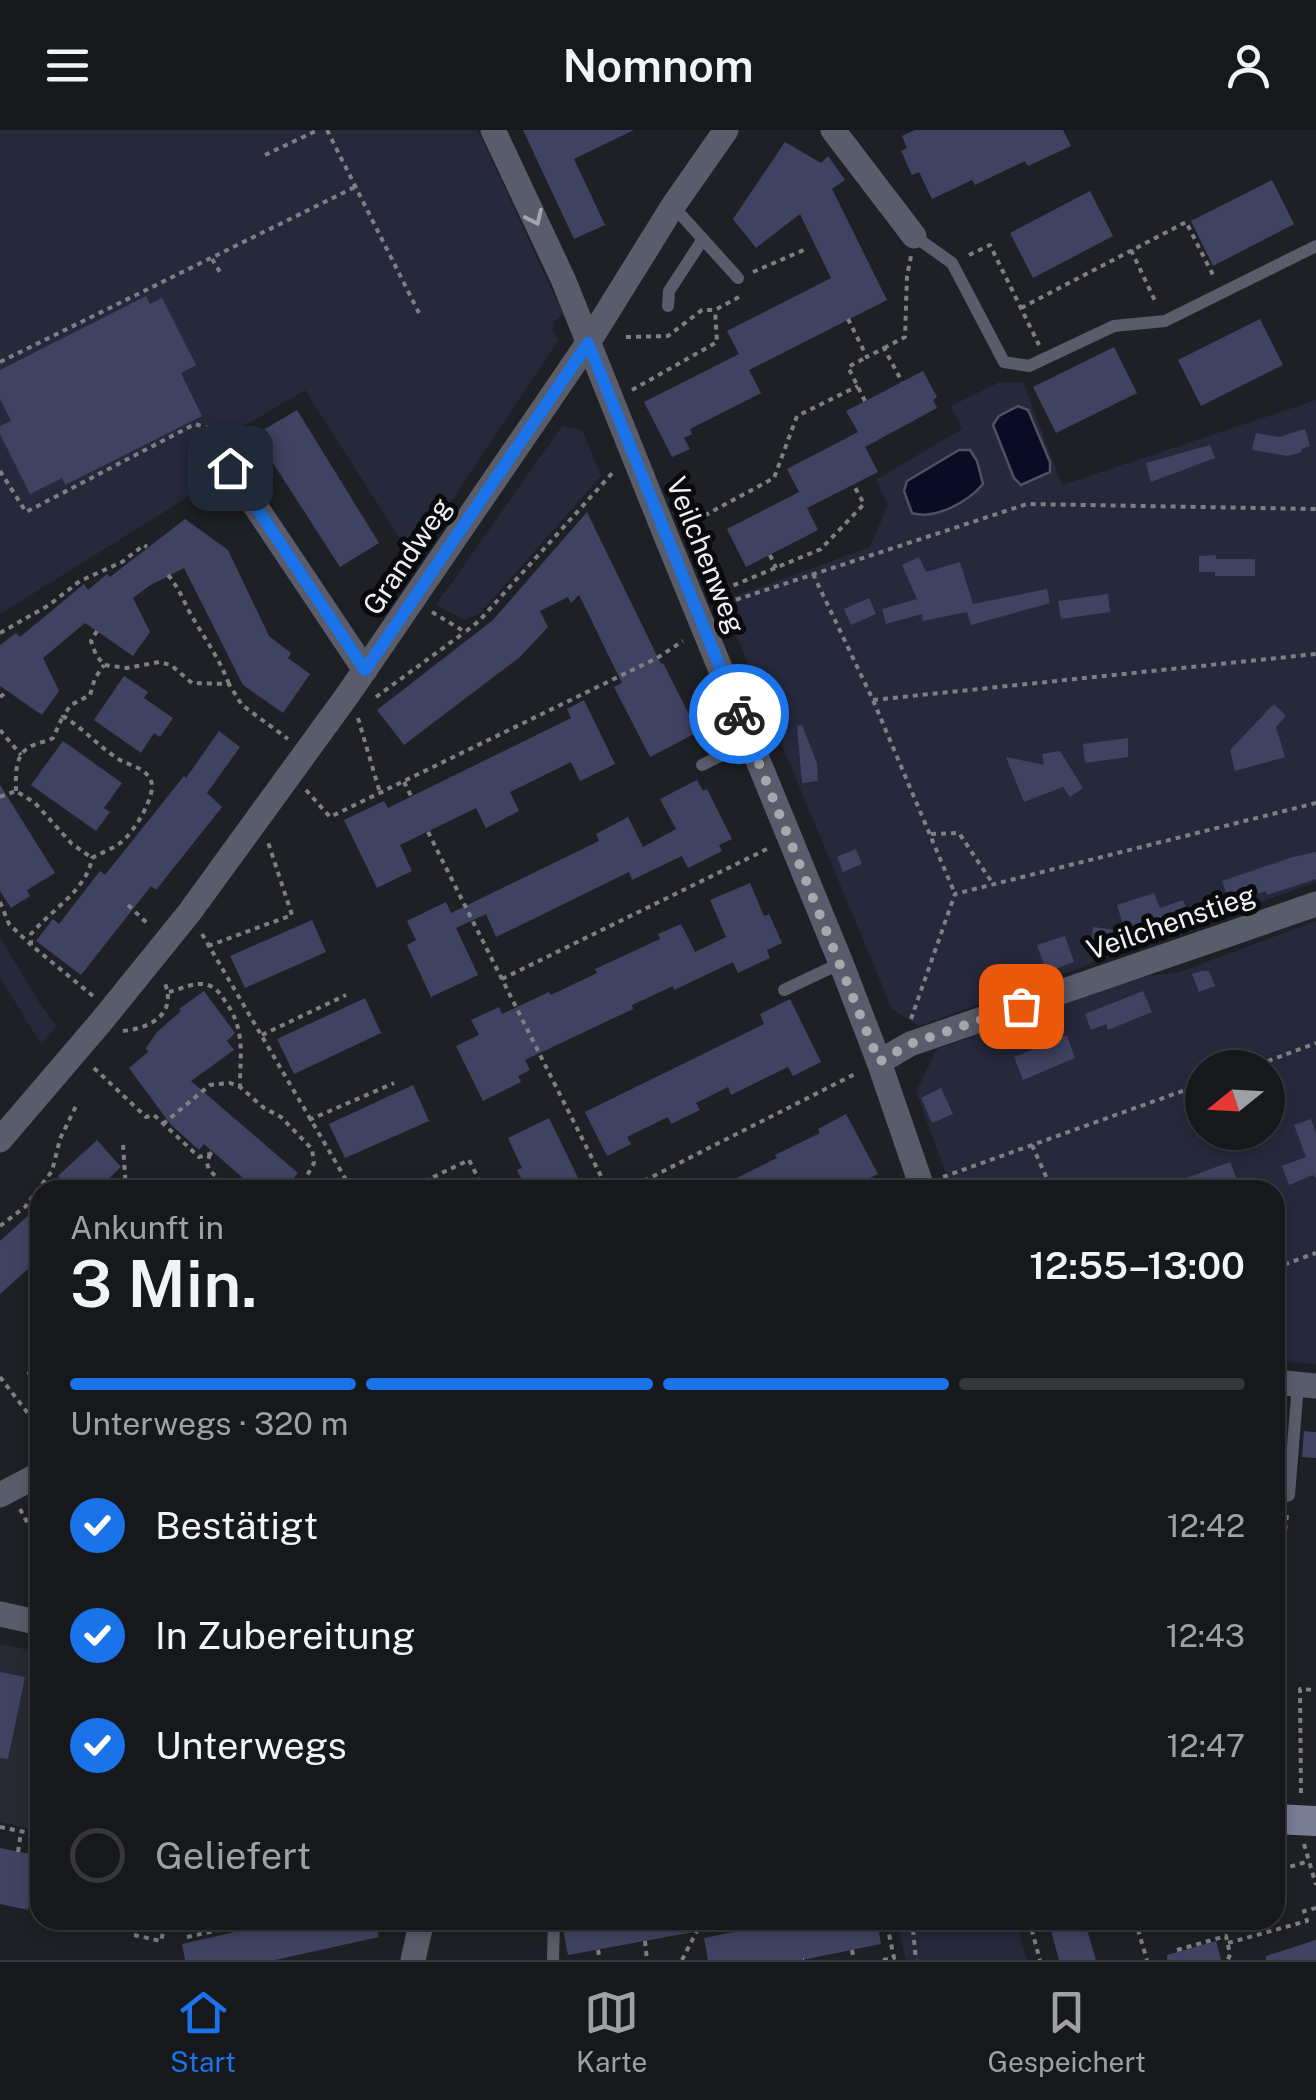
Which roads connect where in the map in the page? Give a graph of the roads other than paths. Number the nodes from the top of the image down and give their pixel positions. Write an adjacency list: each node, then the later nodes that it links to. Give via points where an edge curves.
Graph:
1 (493, 130): 10 (street, Veilchenweg, one-way to 10)
2 (726, 130): 4 (street, Grandweg)
3 (833, 130): 5 (street)
4 (673, 206): 6 (lane); 10 (street, Grandweg)
5 (914, 236): 7 (lane, via 952,263 1004,362 1029,366 1114,326 1164,320)
6 (703, 239): 8 (lane); 9 (lane, via 669,291)
7 (1316, 246)
8 (738, 278)
9 (668, 306)
10 (588, 343): 12 (street, Grandweg); 13 (street, Veilchenweg, via 666,536 705,611)
11 (230, 468): 12 (street)
12 (365, 670): 19 (street, Grandweg, via 351,701 189,913 58,1080)
13 (750, 742): 14 (lane); 16 (street, Veilchenweg)
14 (702, 765)
15 (1316, 904): 18 (street, Veilchenstieg, via 910,1044)
16 (840, 963): 17 (lane); 18 (street, Veilchenweg)
17 (784, 990)
18 (879, 1062): 20 (street, Veilchenweg)
19 (0, 1140)
20 (915, 1180)
21 (1296, 1384): 24 (lane)
22 (30, 1479): 23 (street)
23 (5, 1492)
24 (1285, 1497)
25 (0, 1614): 26 (street)
26 (30, 1621)
27 (420, 1930): 29 (street)
28 (554, 1930): 30 (lane)
29 (414, 1960)
30 (553, 1960)

